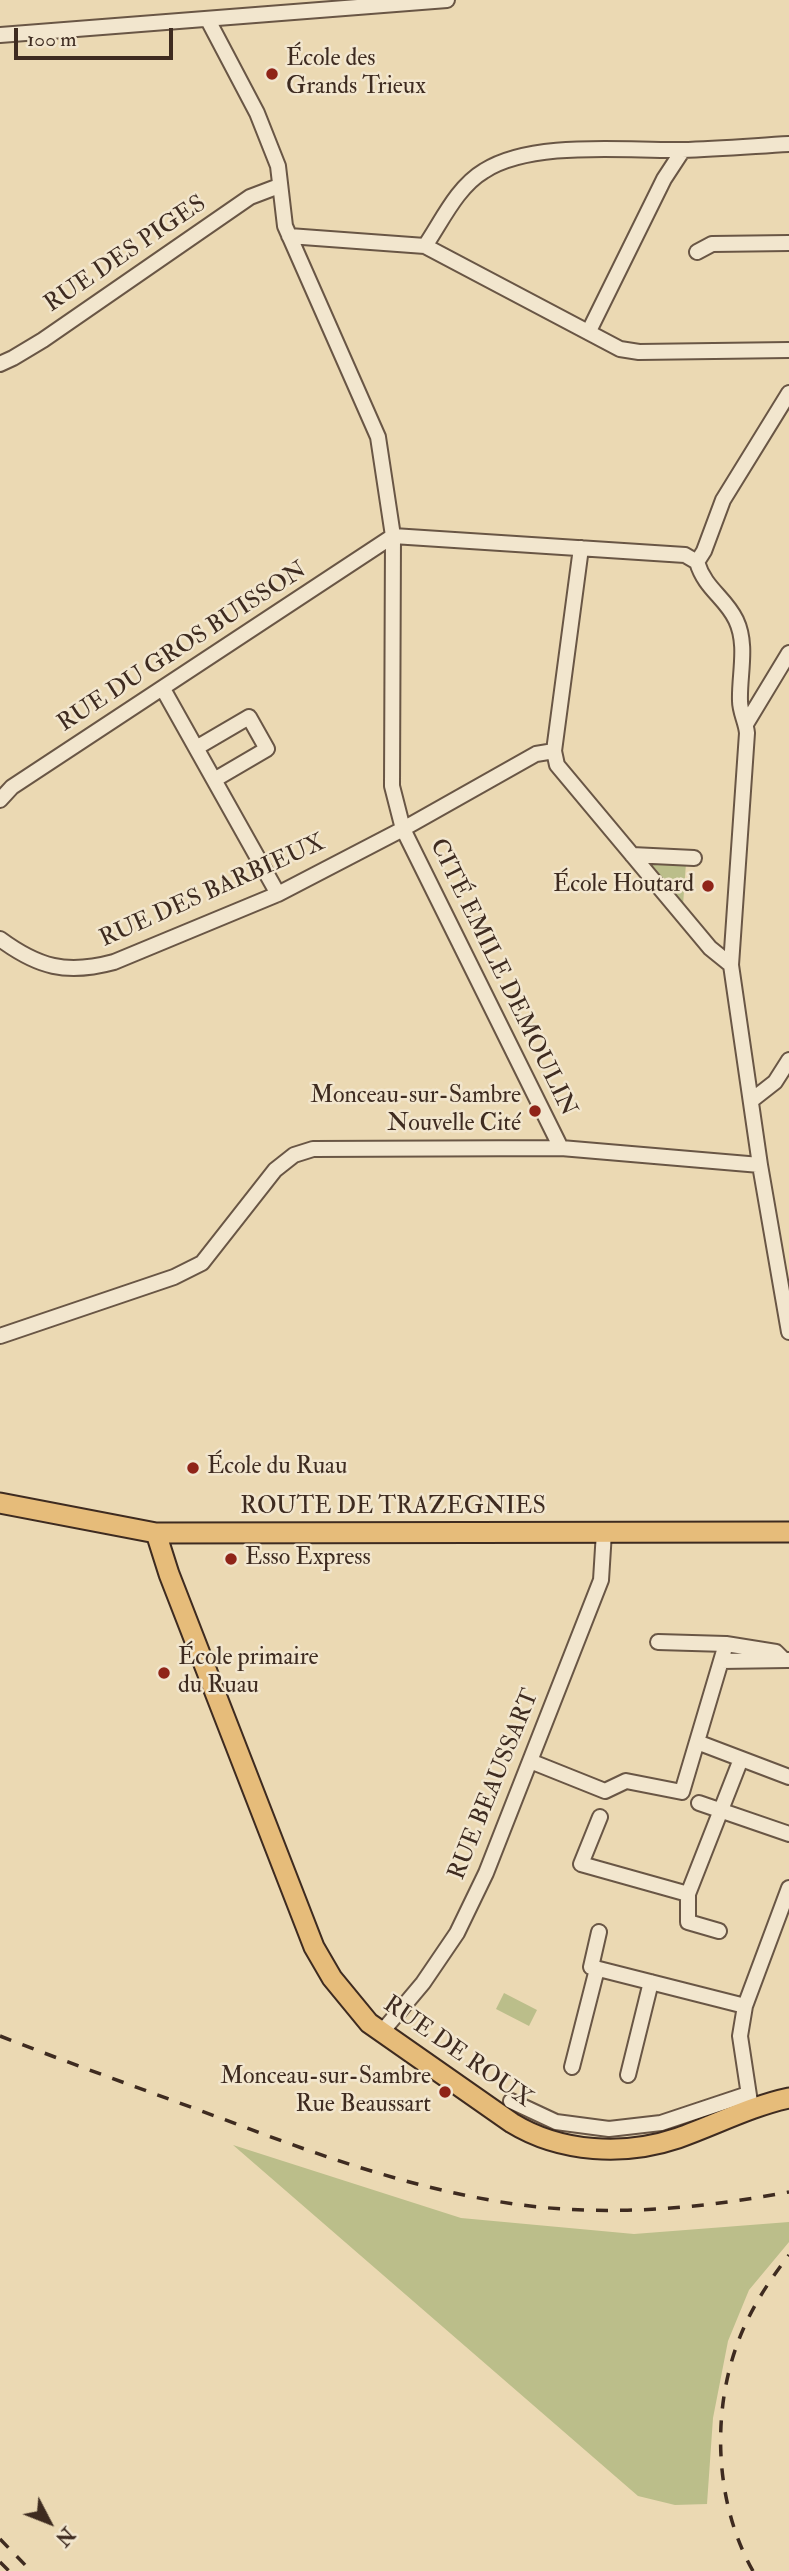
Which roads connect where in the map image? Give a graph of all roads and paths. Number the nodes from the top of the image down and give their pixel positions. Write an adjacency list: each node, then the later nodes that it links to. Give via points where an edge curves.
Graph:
1 (447, 0): 2 (street)
2 (208, 20): 3 (street); 6 (street, CITÉ EMILE DEMOULIN, via 257,113 278,166)
3 (0, 35)
4 (789, 144): 5 (street)
5 (683, 150): 9 (street, via 545,151 502,160 463,189); 11 (street)
6 (279, 186): 7 (street, CITÉ EMILE DEMOULIN); 13 (street, RUE DES PIGES, via 250,197 43,340)
7 (289, 236): 9 (street); 15 (street, CITÉ EMILE DEMOULIN, via 378,437)
8 (789, 243): 10 (street, via 712,244)
9 (425, 246): 11 (street)
10 (697, 252)
11 (589, 331): 12 (street, via 620,349 639,352)
12 (789, 350)
13 (0, 364)
14 (789, 393): 17 (street, via 723,500)
15 (393, 536): 16 (street); 19 (street, RUE DU GROS BUISSON); 25 (street, CITÉ EMILE DEMOULIN, via 391,786)
16 (581, 548): 17 (street, via 685,555); 22 (street)
17 (697, 562): 20 (street, via 706,583 738,623 742,640 740,704)
18 (789, 653): 20 (street)
19 (163, 689): 21 (street); 24 (street, RUE DU GROS BUISSON)
20 (746, 724): 30 (street)
21 (196, 748): 23 (street); 23 (street, via 248,717 267,749)
22 (554, 751): 25 (street, RUE DES BARBIEUX, via 536,754); 26 (street, via 565,776)
23 (214, 780): 28 (street)
24 (0, 800)
25 (402, 829): 28 (street, RUE DES BARBIEUX); 33 (street, CITÉ EMILE DEMOULIN)
26 (632, 855): 27 (street); 30 (street, via 710,948)
27 (694, 858)
28 (278, 894): 29 (street, RUE DES BARBIEUX, via 98,967 46,965 25,958)
29 (0, 939)
30 (731, 965): 32 (street)
31 (789, 1060): 32 (street, via 775,1082)
32 (752, 1100): 34 (street)
33 (561, 1148): 34 (street); 36 (street, via 313,1149 294,1155 275,1170 202,1262 174,1277)
34 (760, 1165): 35 (street)
35 (789, 1332)
36 (0, 1336)
37 (0, 1503): 40 (main road, ROUTE DE TRAZEGNIES)
38 (604, 1532): 39 (main road, ROUTE DE TRAZEGNIES); 40 (main road, ROUTE DE TRAZEGNIES); 47 (street, RUE BEAUSSART, via 601,1580)
39 (789, 1532)
40 (156, 1533): 60 (main road, RUE DE ROUX, via 313,1947 351,2003)
41 (658, 1642): 42 (street)
42 (726, 1644): 43 (street, via 776,1652); 44 (street)
43 (786, 1660): 44 (street)
44 (721, 1661): 45 (street)
45 (697, 1742): 46 (street); 47 (street, via 682,1792 626,1781 605,1791)
46 (741, 1759): 48 (street); 50 (street)
47 (530, 1761): 60 (street, RUE BEAUSSART, via 457,1933)
48 (789, 1777)
49 (699, 1803): 50 (street)
50 (721, 1811): 52 (street); 54 (street)
51 (600, 1817): 54 (street, via 581,1864)
52 (789, 1835)
53 (789, 1888): 59 (street)
54 (688, 1895): 55 (street, via 688,1922)
55 (719, 1931)
56 (599, 1932): 57 (street, via 591,1967)
57 (597, 1969): 58 (street); 61 (street)
58 (651, 1982): 59 (street); 62 (street)
59 (745, 2006): 65 (street, via 740,2036)
60 (381, 2033): 65 (main road, RUE DE ROUX, via 516,2126 571,2145 649,2146)
61 (572, 2067)
62 (628, 2075)
63 (789, 2098): 65 (main road, RUE DE ROUX)
64 (511, 2101): 65 (street, RUE DE ROUX, via 556,2122 609,2129 661,2123)
65 (750, 2102)

